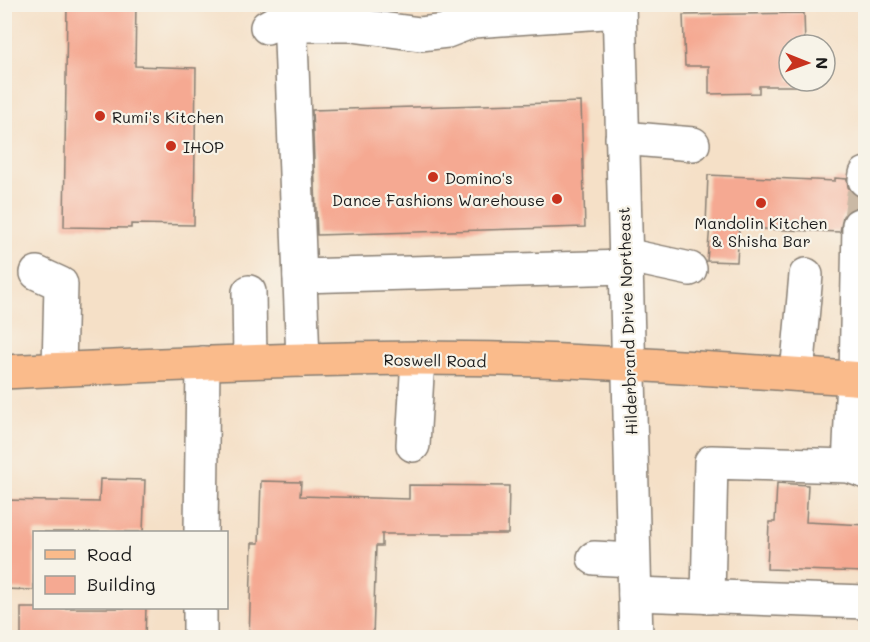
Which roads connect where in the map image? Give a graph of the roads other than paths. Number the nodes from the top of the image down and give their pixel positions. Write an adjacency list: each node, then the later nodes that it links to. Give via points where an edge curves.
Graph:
1 (619, 8): 2 (street, Hilderbrand Drive Northeast); 11 (street, via 473,21 447,31 420,34 352,25 279,26)
2 (622, 138): 3 (street); 7 (street, Hilderbrand Drive Northeast)
3 (693, 144)
4 (866, 174): 5 (street)
5 (865, 180)
6 (859, 225): 21 (street)
7 (626, 261): 8 (street); 11 (street); 17 (street, Hilderbrand Drive Northeast)
8 (690, 269)
9 (38, 273): 18 (street, via 61,284)
10 (806, 275): 20 (street)
11 (300, 276): 14 (street)
12 (249, 292): 15 (street)
13 (418, 358): 14 (main road, Roswell Road); 17 (main road, Roswell Road); 22 (street)
14 (303, 360): 15 (main road, Roswell Road)
15 (250, 361): 16 (main road, Roswell Road)
16 (203, 363): 18 (main road, Roswell Road); 24 (street)
17 (628, 363): 20 (main road, Roswell Road); 26 (street, Hilderbrand Drive Northeast)
18 (59, 369): 19 (main road, Roswell Road)
19 (4, 372)
20 (797, 374): 21 (main road, Roswell Road)
21 (858, 378): 23 (street)
22 (413, 445)
23 (857, 469): 28 (street, via 711,462)
24 (201, 531)
25 (594, 558): 26 (street)
26 (633, 560): 27 (street, Hilderbrand Drive Northeast)
27 (635, 594): 28 (street); 32 (street, Hilderbrand Drive Northeast)
28 (708, 597): 29 (street)
29 (866, 602)
30 (200, 609): 31 (street)
31 (200, 638)
32 (636, 638)

